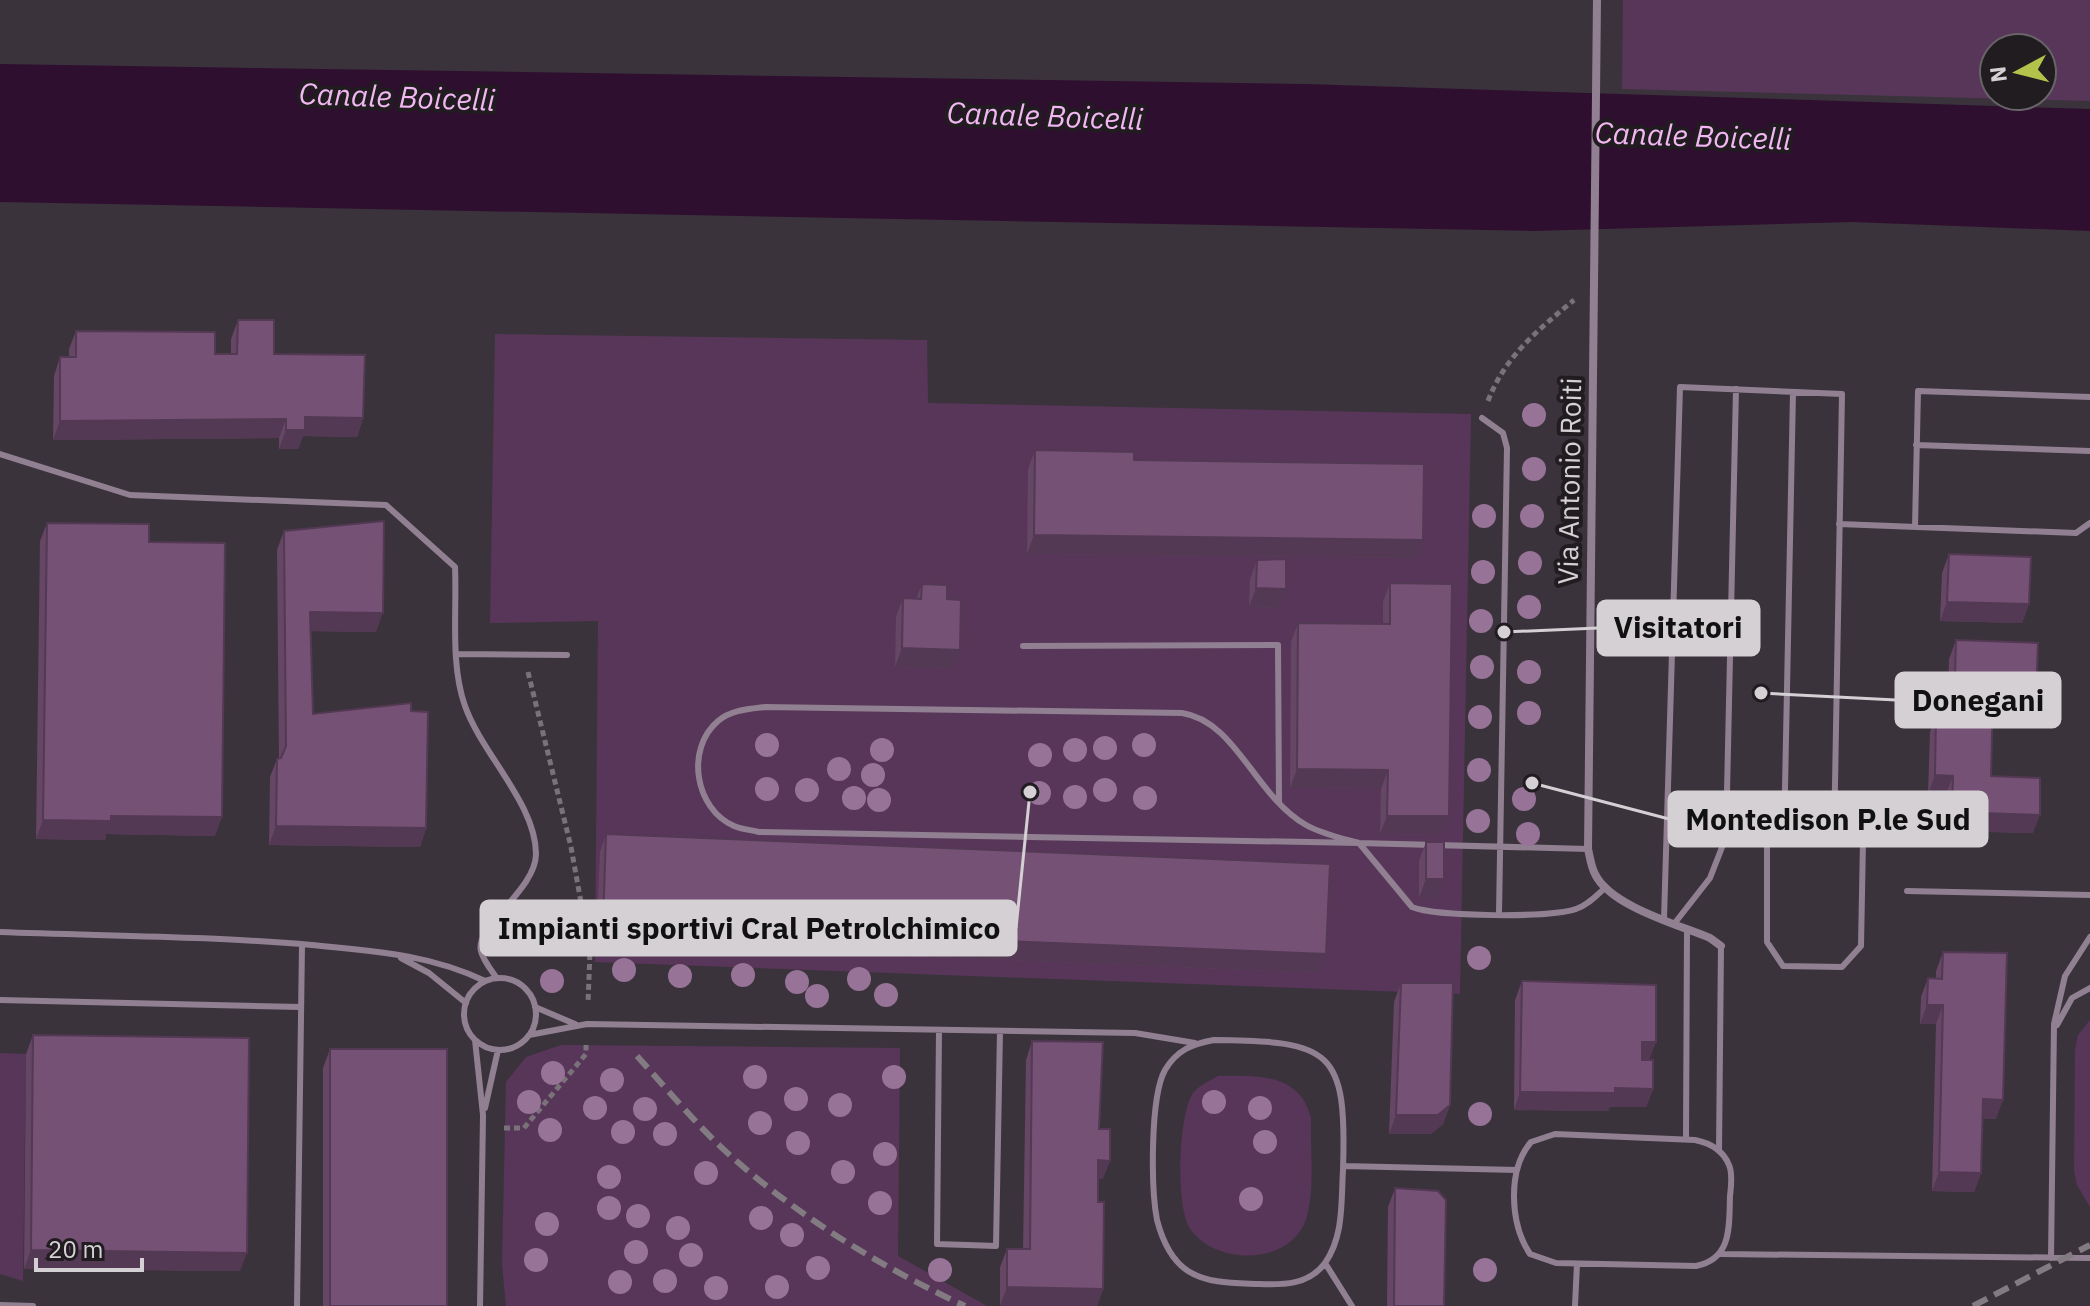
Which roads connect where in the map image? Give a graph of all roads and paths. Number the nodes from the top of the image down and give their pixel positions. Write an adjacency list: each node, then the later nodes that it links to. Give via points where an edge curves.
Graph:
1 (1597, 0): 2 (street, Via Antonio Roiti)
2 (1593, 284): 6 (path, via 1506,363); 24 (street, Via Antonio Roiti)
3 (1736, 389): 4 (lane); 18 (lane); 29 (lane, via 1680,387)
4 (1793, 392): 11 (lane, via 1842,394); 20 (lane)
5 (2090, 397): 7 (lane, via 1918,391)
6 (1482, 418): 23 (lane, via 1503,433 1507,448)
7 (1916, 445): 8 (lane); 12 (lane)
8 (2090, 451)
9 (0, 454): 14 (lane, via 130,495 386,505 455,567)
10 (2090, 523): 12 (lane, via 2076,533)
11 (1839, 524): 12 (lane); 21 (lane)
12 (1915, 527)
13 (1023, 646): 17 (lane, via 1278,645)
14 (458, 654): 15 (lane); 38 (lane, via 464,703 474,729 527,816 535,843 533,873 482,937 481,953)
15 (524, 655): 16 (lane); 36 (path, via 571,847)
16 (567, 655)
17 (1279, 803): 22 (lane, via 1305,825); 22 (lane, via 1250,773 1224,733 1202,716 1182,713 765,707 736,711 717,722 703,741 698,767 700,790 714,810 733,826 759,832)
18 (1726, 837): 19 (lane); 30 (lane, via 1710,878)
19 (1767, 838): 20 (lane); 21 (lane, via 1767,942 1783,966 1842,967 1861,946 1863,841)
20 (1784, 838): 21 (lane)
21 (1834, 840)
22 (1359, 843): 23 (lane); 28 (lane, via 1412,907)
23 (1500, 847): 24 (lane); 28 (lane)
24 (1588, 849): 25 (street, via 1595,876)
25 (1606, 887): 28 (lane, via 1574,910); 29 (street)
26 (1907, 891): 27 (lane)
27 (2090, 895)
28 (1499, 913)
29 (1664, 919): 30 (street)
30 (1674, 924): 31 (street)
31 (1687, 929): 35 (street); 54 (lane)
32 (0, 932): 34 (lane)
33 (2090, 937): 48 (lane, via 2065,976)
34 (302, 945): 37 (lane); 43 (lane)
35 (1721, 946): 55 (lane)
36 (590, 952)
37 (394, 955): 39 (lane, via 449,963); 42 (lane, via 429,973)
38 (496, 977): 39 (lane); 44 (lane, via 518,983)
39 (485, 981): 42 (lane)
40 (2090, 988): 48 (lane, via 2067,1004)
41 (0, 1000): 43 (lane)
42 (466, 1003): 50 (lane, via 464,1019)
43 (301, 1007): 65 (lane)
44 (535, 1007): 45 (lane); 49 (lane)
45 (575, 1024): 46 (lane); 49 (lane)
46 (939, 1030): 47 (lane); 47 (lane, via 937,1244 996,1246)
47 (1000, 1031): 51 (lane, via 1135,1033)
48 (2054, 1033): 59 (lane)
49 (529, 1035): 52 (lane)
50 (475, 1040): 52 (lane); 53 (lane)
51 (1195, 1043): 56 (lane, via 1276,1040 1315,1054 1334,1071 1341,1087); 61 (lane, via 1174,1058 1159,1083 1155,1202 1165,1243 1188,1271 1225,1282 1295,1283)
52 (498, 1050): 53 (lane)
53 (483, 1115): 66 (lane)
54 (1686, 1139): 55 (lane); 57 (lane, via 1541,1136 1523,1151)
55 (1719, 1151): 58 (lane, via 1731,1177 1729,1231)
56 (1343, 1166): 57 (lane); 61 (lane, via 1341,1222)
57 (1517, 1170): 62 (lane, via 1516,1214 1530,1254)
58 (1721, 1254): 59 (lane); 62 (lane, via 1712,1263 1696,1266)
59 (2051, 1258): 60 (lane)
60 (2090, 1258)
61 (1325, 1263): 67 (lane)
62 (1577, 1264): 68 (lane)
63 (0, 1305): 64 (lane)
64 (33, 1306)
65 (297, 1306)
66 (480, 1306)
67 (1352, 1306)
68 (1575, 1306)

